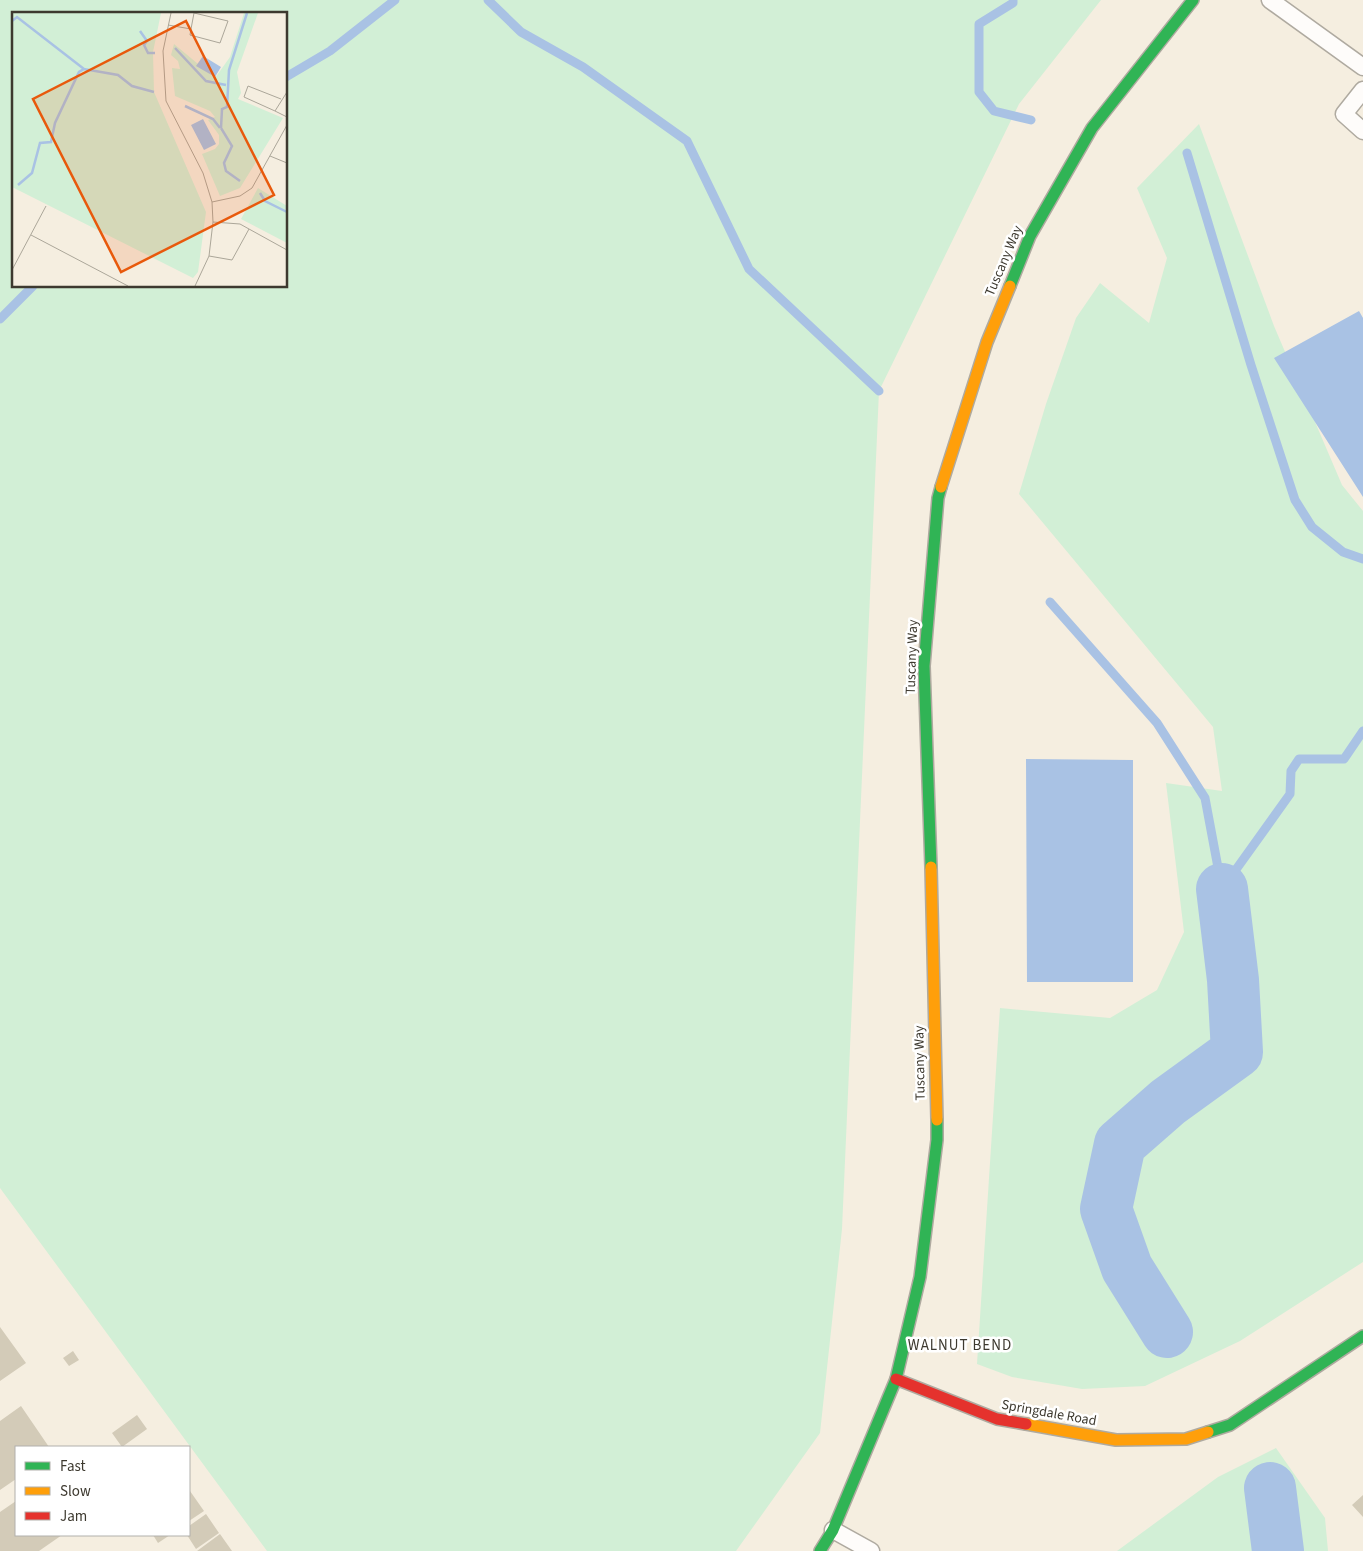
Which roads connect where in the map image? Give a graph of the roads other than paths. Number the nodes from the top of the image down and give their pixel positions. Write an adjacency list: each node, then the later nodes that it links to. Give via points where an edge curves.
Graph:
1 (1193, 0): 7 (main road, Tuscany Way, via 1092,128 1030,236 987,342 938,498 924,666 937,1140 920,1277)
2 (1270, 0): 3 (lane)
3 (1363, 67)
4 (1363, 90): 5 (lane, via 1344,114)
5 (1363, 132)
6 (1363, 1336): 7 (main road, Springdale Road, via 1230,1425 1186,1439 1116,1440 997,1420)
7 (896, 1379): 8 (main road)
8 (833, 1530): 9 (main road); 10 (lane)
9 (820, 1551)
10 (870, 1551)

